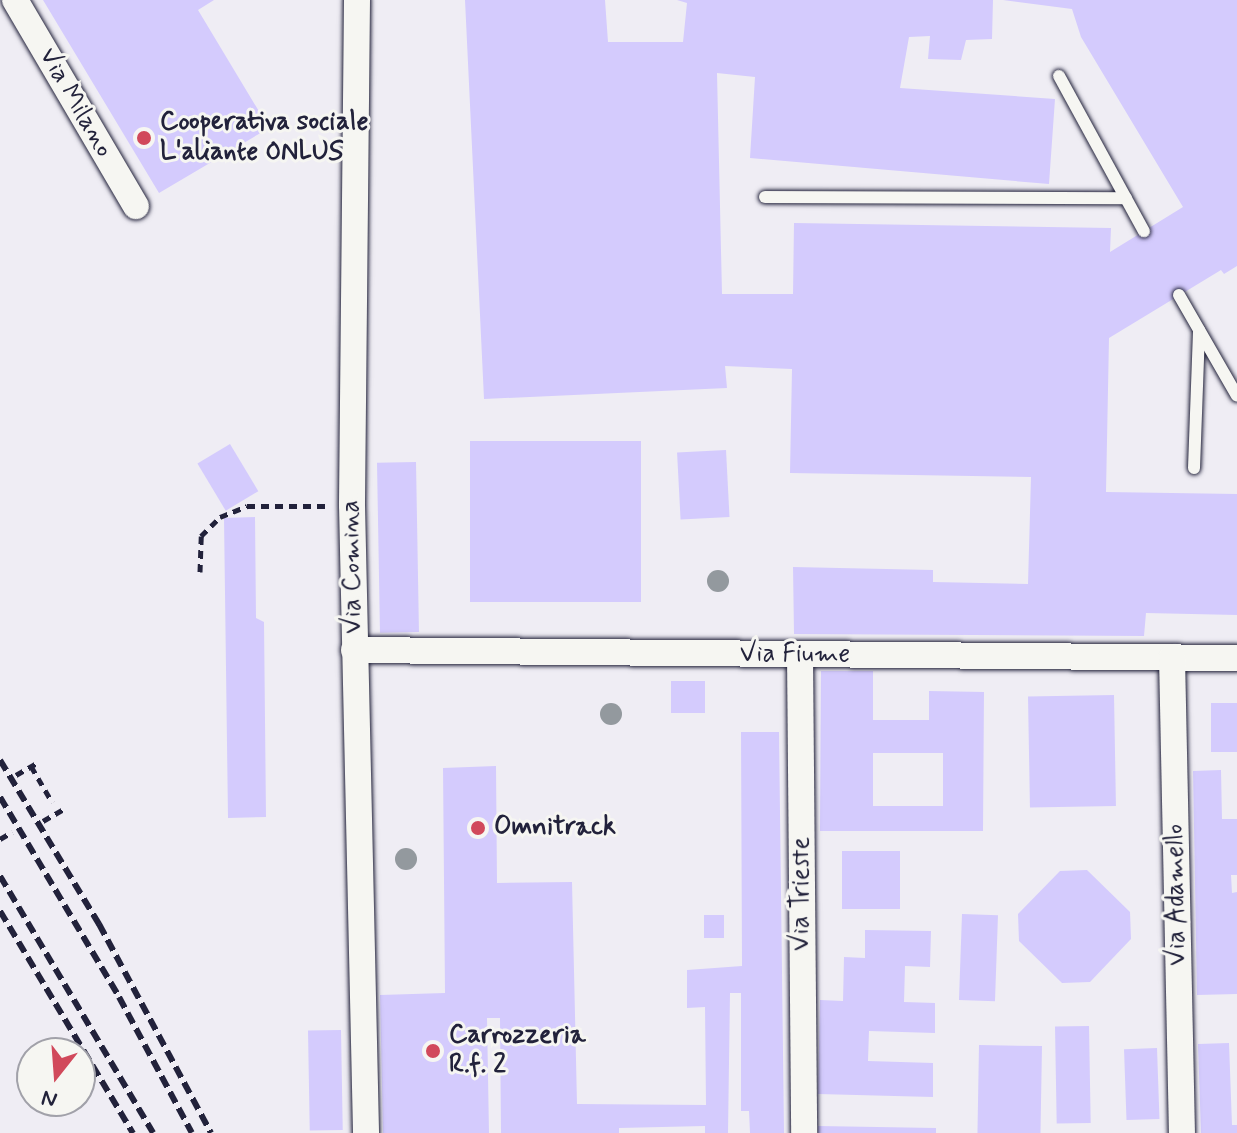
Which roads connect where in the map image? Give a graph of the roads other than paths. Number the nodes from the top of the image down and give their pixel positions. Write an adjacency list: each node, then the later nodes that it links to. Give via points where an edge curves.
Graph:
1 (15, 0): 6 (street, Via Milano)
2 (357, 0): 12 (street, Via Comina)
3 (1059, 76): 5 (lane)
4 (765, 197): 5 (lane)
5 (1126, 198): 7 (lane)
6 (136, 206)
7 (1144, 231)
8 (1179, 295): 9 (lane)
9 (1199, 330): 10 (lane); 11 (lane)
10 (1237, 396)
11 (1194, 468)
12 (354, 650): 13 (street, Via Fiume); 16 (street, Via Comina)
13 (800, 655): 14 (street, Via Fiume); 17 (street, Via Trieste)
14 (1172, 657): 15 (street, Via Fiume); 18 (street, Via Adamello)
15 (1237, 658)
16 (366, 1133)
17 (804, 1133)
18 (1182, 1133)

